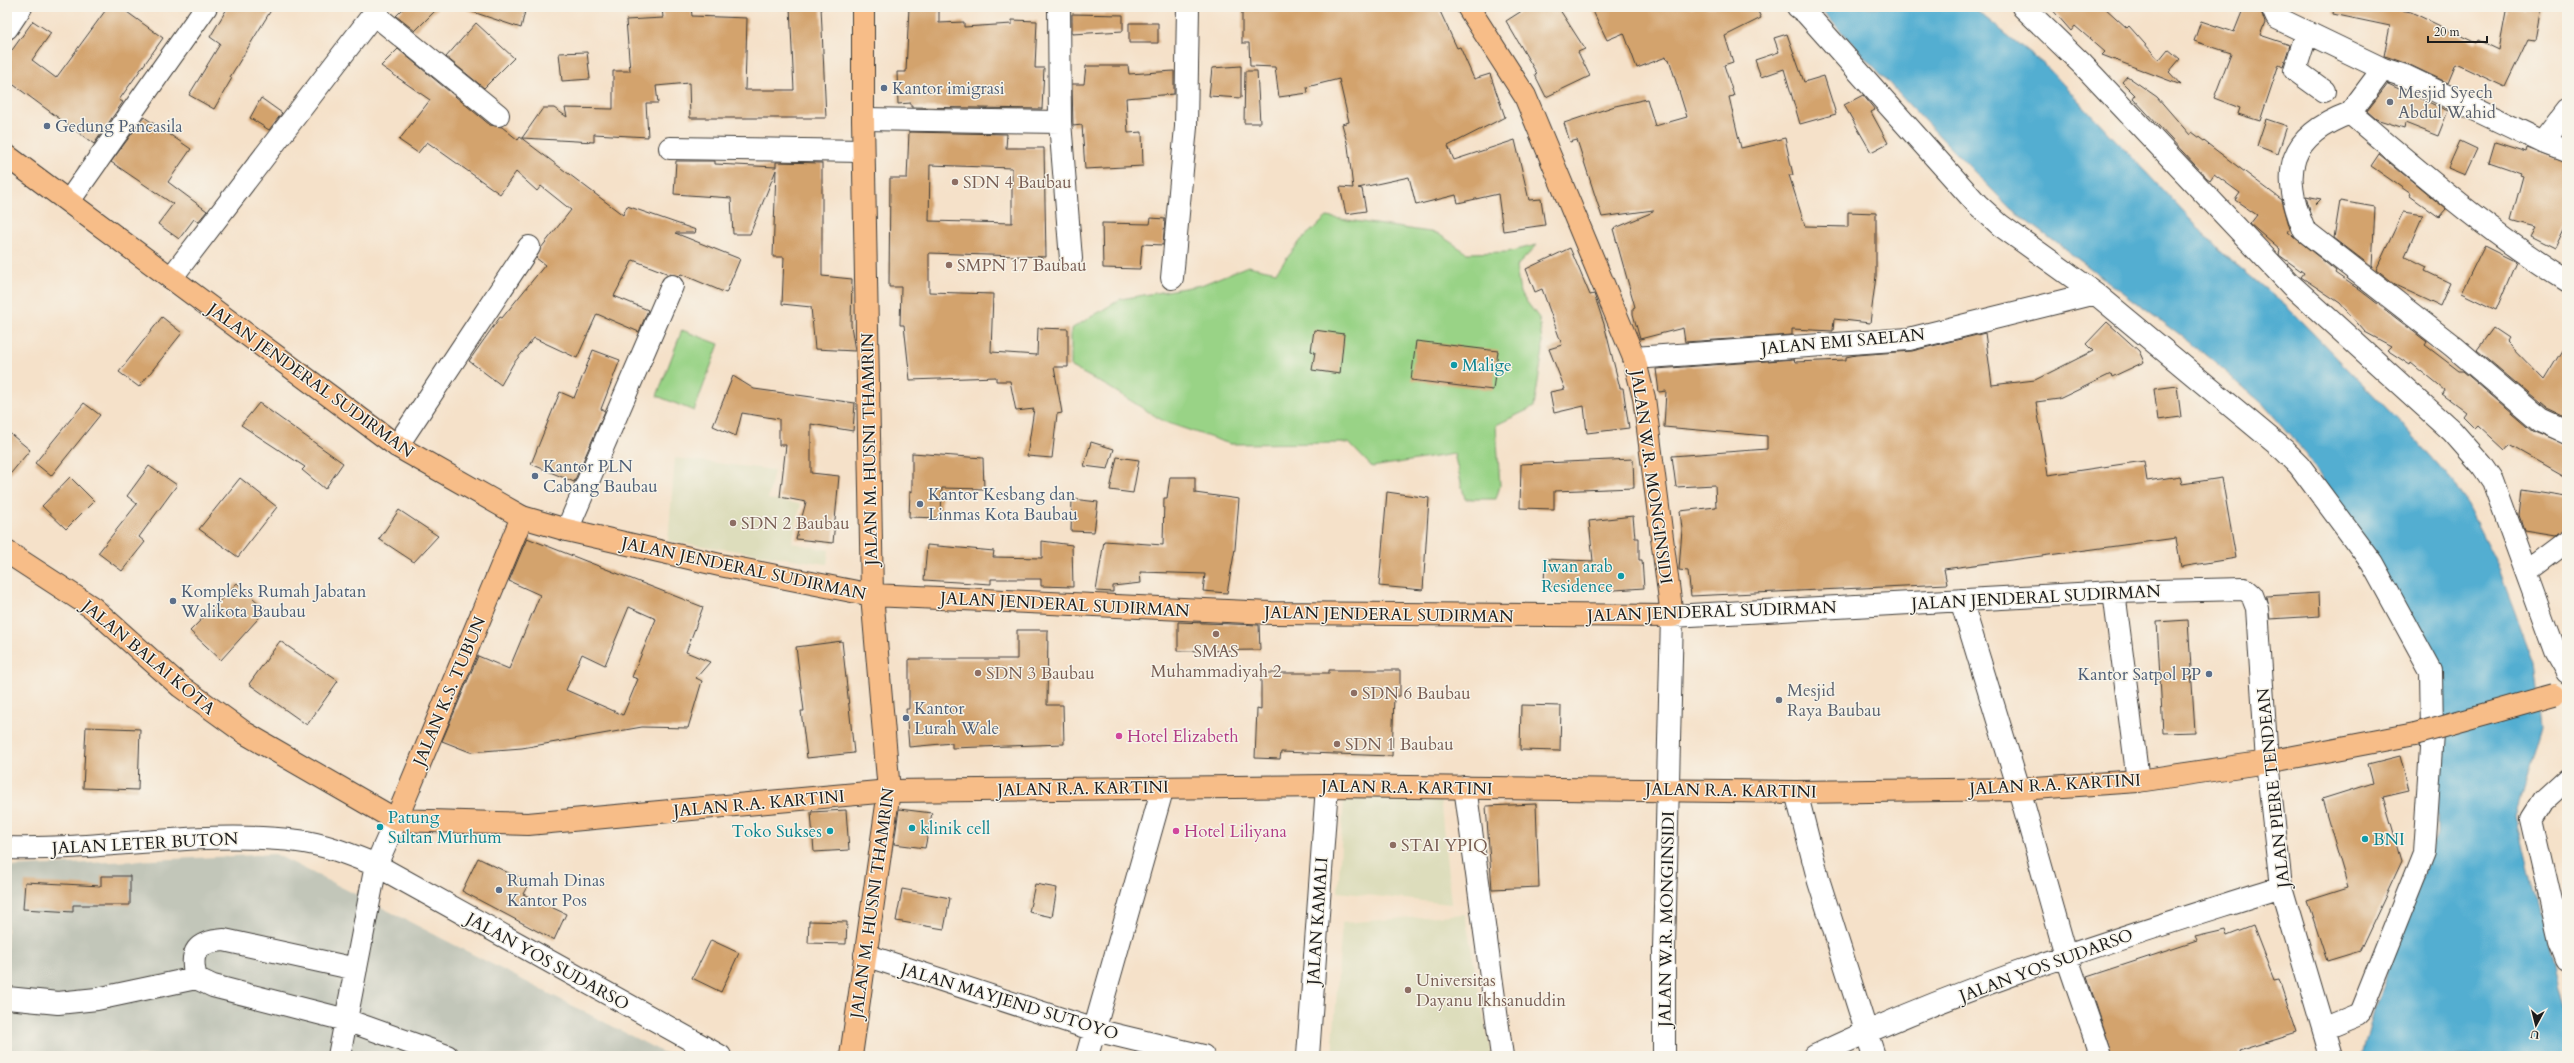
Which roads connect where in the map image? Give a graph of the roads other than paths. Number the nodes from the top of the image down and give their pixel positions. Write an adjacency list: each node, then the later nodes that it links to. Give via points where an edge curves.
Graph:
1 (21, 7): 11 (street)
2 (206, 7): 25 (street)
3 (864, 7): 18 (main road, JALAN M. HUSNI THAMRIN)
4 (1058, 7): 19 (street)
5 (1188, 7): 29 (street, via 1186,127)
6 (1468, 7): 33 (main road, JALAN W.R. MONGINSIDI, via 1525,96)
7 (1798, 7): 32 (street, via 1983,209 2000,225)
8 (2022, 7): 40 (street, via 2083,65 2291,285 2452,431 2472,453 2493,481)
9 (2272, 7): 12 (street, via 2277,18)
10 (376, 10): 17 (street); 28 (street)
11 (7, 28)
12 (2307, 32): 13 (street); 14 (street, via 2295,70)
13 (2383, 69): 16 (street); 20 (street, via 2405,76)
14 (2324, 91)
15 (2567, 111): 20 (street)
16 (2350, 113): 30 (street, via 2452,199); 34 (street, via 2333,119 2310,134 2297,154 2292,167 2292,188 2295,207 2304,230 2454,347 2541,421)
17 (498, 115)
18 (863, 119): 19 (street); 23 (main road, JALAN M. HUSNI THAMRIN)
19 (1060, 122): 27 (street)
20 (2543, 142): 22 (street)
21 (670, 148): 23 (street)
22 (2567, 150)
23 (863, 151): 43 (main road, JALAN M. HUSNI THAMRIN)
24 (7, 156): 25 (main road, JALAN JENDERAL SUDIRMAN)
25 (69, 201): 28 (main road, JALAN JENDERAL SUDIRMAN)
26 (528, 247): 35 (street)
27 (1071, 259)
28 (171, 278): 35 (main road, JALAN JENDERAL SUDIRMAN)
29 (1172, 278)
30 (2567, 281)
31 (672, 286): 37 (street)
32 (2095, 293): 33 (street, JALAN EMI SAELAN, via 1909,339); 69 (street, via 2299,465 2372,563 2431,671 2432,732 2424,853 2361,1011)
33 (1634, 358): 45 (main road, JALAN W.R. MONGINSIDI, via 1644,398)
34 (2567, 433)
35 (397, 446): 36 (main road, JALAN JENDERAL SUDIRMAN)
36 (522, 517): 37 (main road, JALAN JENDERAL SUDIRMAN); 58 (main road, JALAN K.S. TUBUN)
37 (567, 530): 43 (main road, JALAN JENDERAL SUDIRMAN)
38 (2567, 541): 40 (street)
39 (7, 552): 58 (main road, JALAN BALAI KOTA, via 94,608 180,686 245,733)
40 (2527, 571): 46 (street, via 2555,651)
41 (2245, 589): 42 (street, JALAN JENDERAL SUDIRMAN); 48 (street, JALAN PIERE TENDEAN, via 2252,595 2257,608)
42 (2114, 592): 44 (street, JALAN JENDERAL SUDIRMAN); 50 (street)
43 (872, 595): 45 (main road, JALAN JENDERAL SUDIRMAN, via 1272,613); 56 (main road, JALAN M. HUSNI THAMRIN)
44 (1961, 600): 45 (street, JALAN JENDERAL SUDIRMAN); 54 (street)
45 (1672, 616): 55 (street, JALAN W.R. MONGINSIDI)
46 (2567, 672)
47 (2561, 693): 48 (main road, JALAN R.A. KARTINI, bridge, via 2415,734)
48 (2267, 762): 50 (main road, JALAN R.A. KARTINI); 61 (street, JALAN PIERE TENDEAN)
49 (2567, 778): 64 (street, via 2544,800 2532,820 2560,941)
50 (2138, 781): 54 (main road, JALAN R.A. KARTINI)
51 (1327, 786): 52 (main road, JALAN R.A. KARTINI); 53 (main road, JALAN R.A. KARTINI); 78 (street, JALAN KAMALI)
52 (1163, 787): 56 (main road, JALAN R.A. KARTINI); 70 (street)
53 (1465, 788): 55 (main road, JALAN R.A. KARTINI); 79 (street)
54 (2019, 789): 57 (main road, JALAN R.A. KARTINI); 63 (street)
55 (1669, 790): 57 (main road, JALAN R.A. KARTINI); 80 (street, JALAN W.R. MONGINSIDI, via 1664,949)
56 (889, 791): 58 (main road, JALAN R.A. KARTINI, via 528,824); 62 (main road, JALAN M. HUSNI THAMRIN)
57 (1796, 792): 71 (street, via 1819,882)
58 (396, 820): 60 (street, JALAN K.S. TUBUN)
59 (7, 848): 60 (street, JALAN LETER BUTON, via 172,838 266,839 299,841 346,853)
60 (376, 865): 65 (street, JALAN K.S. TUBUN); 74 (street, JALAN YOS SUDARSO)
61 (2281, 887): 63 (street, JALAN YOS SUDARSO); 69 (street, JALAN PIERE TENDEAN)
62 (865, 955): 70 (street, JALAN MAYJEND SUTOYO); 75 (main road, JALAN M. HUSNI THAMRIN)
63 (2066, 955): 71 (street, JALAN YOS SUDARSO); 83 (street)
64 (2567, 959)
65 (356, 969): 66 (street, via 224,940 206,942 197,950 192,964); 68 (street, JALAN K.S. TUBUN)
66 (196, 978): 67 (street, via 97,999 58,1003); 68 (street, via 213,986)
67 (7, 998)
68 (346, 1020): 72 (street, JALAN K.S. TUBUN); 73 (street)
69 (2323, 1029): 84 (street, JALAN PIERE TENDEAN)
70 (1095, 1030): 76 (street); 77 (street, JALAN MAYJEND SUTOYO)
71 (1865, 1032): 81 (street, JALAN YOS SUDARSO); 82 (street)
72 (339, 1056)
73 (447, 1056)
74 (720, 1056)
75 (851, 1056)
76 (1087, 1056)
77 (1203, 1056)
78 (1308, 1056)
79 (1502, 1056)
80 (1664, 1056)
81 (1815, 1056)
82 (1874, 1056)
83 (2101, 1056)
84 (2331, 1056)

